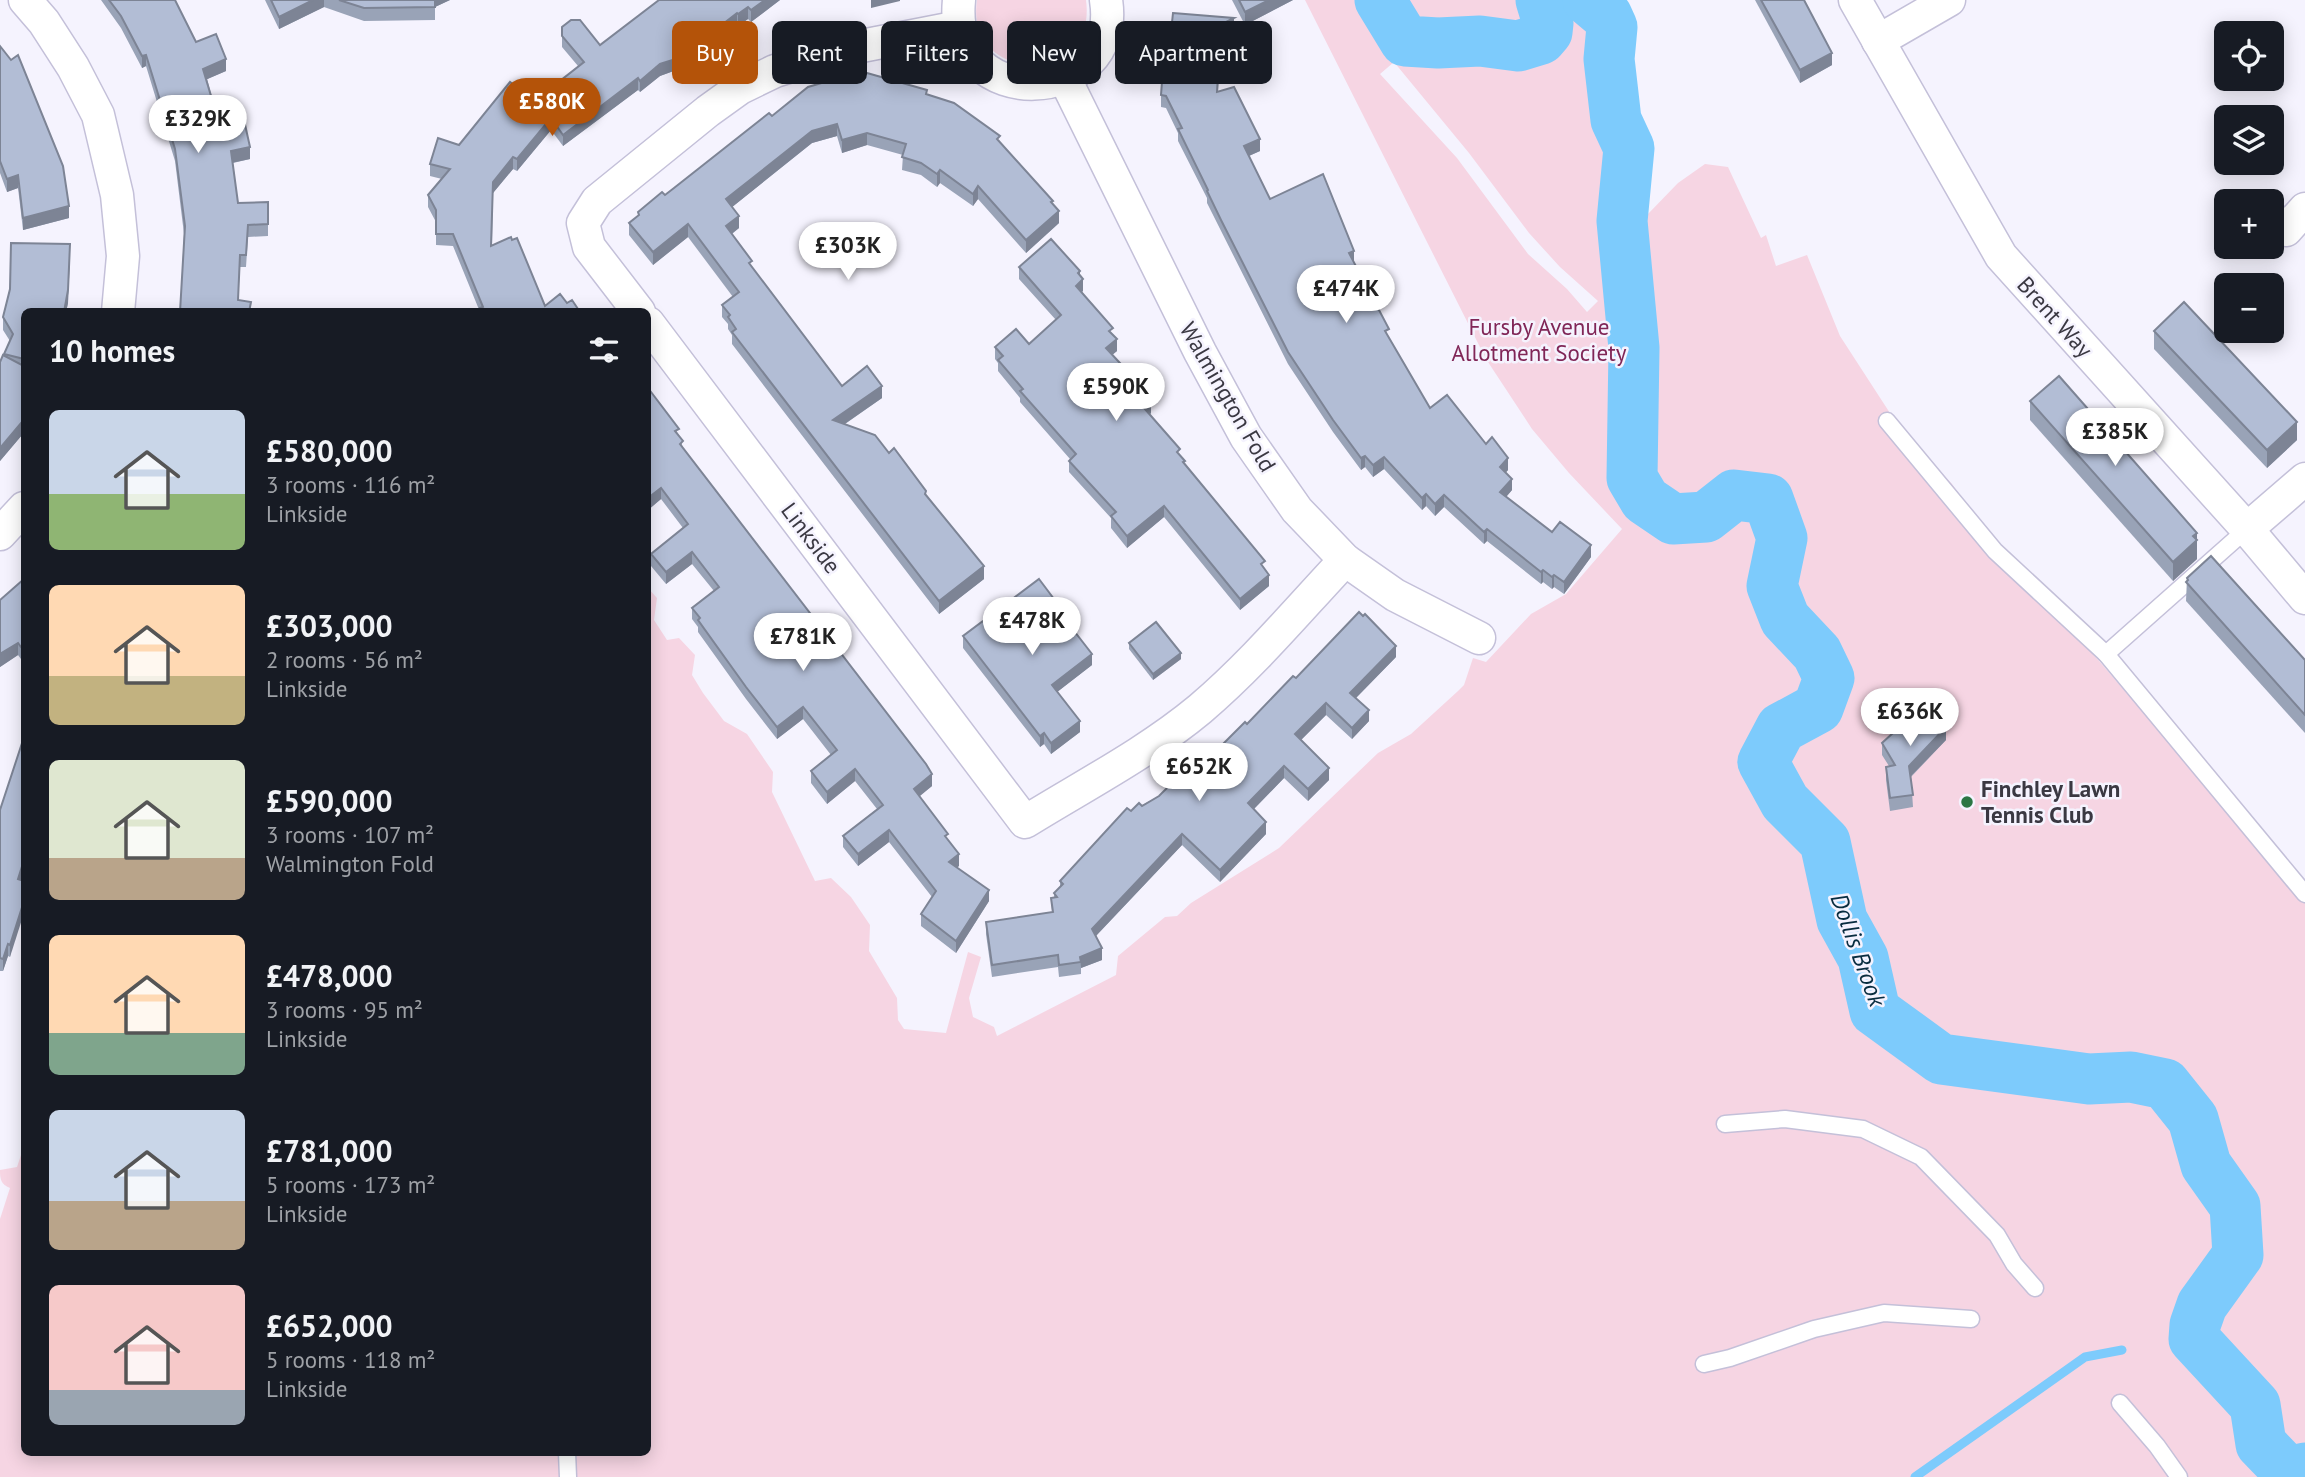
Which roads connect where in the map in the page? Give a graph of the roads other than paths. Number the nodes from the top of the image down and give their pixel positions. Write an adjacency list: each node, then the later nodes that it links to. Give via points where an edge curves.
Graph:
1 (25, 0): 14 (street, via 73,67 98,115 117,195 123,256)
2 (1106, 0): 6 (street)
3 (1855, 0): 7 (street, Brent Way)
4 (1949, 0): 7 (street)
5 (959, 13): 8 (street, via 967,48 981,65); 15 (street, via 740,88 597,201 583,223 589,247)
6 (1101, 40)
7 (1878, 41): 20 (street, Brent Way, via 2001,257)
8 (1007, 81)
9 (1018, 84): 10 (street)
10 (1047, 84)
11 (1067, 84): 22 (street, Walmington Fold, via 1246,437 1297,510)
12 (2305, 209): 13 (street)
13 (2284, 228)
14 (118, 308)
15 (636, 308)
16 (651, 327): 22 (street, Linkside, via 1023,835 1199,710)
17 (1887, 421): 25 (lane, via 1995,551)
18 (2305, 479): 20 (street)
19 (21, 511): 21 (street)
20 (2246, 529): 23 (street, Brent Way); 25 (lane)
21 (0, 534)
22 (1345, 560): 24 (street, Walmington Fold, via 1395,595)
23 (2305, 598)
24 (1479, 638)
25 (2106, 654): 26 (lane)
26 (2305, 894)
27 (1725, 1124): 28 (lane, via 1785,1119 1863,1129 1921,1157 1997,1235)
28 (2035, 1289)
29 (1971, 1319): 30 (lane, via 1884,1312)
30 (1704, 1364)
31 (2120, 1403): 34 (lane)
32 (568, 1456): 33 (lane)
33 (568, 1477)
34 (2179, 1477)

